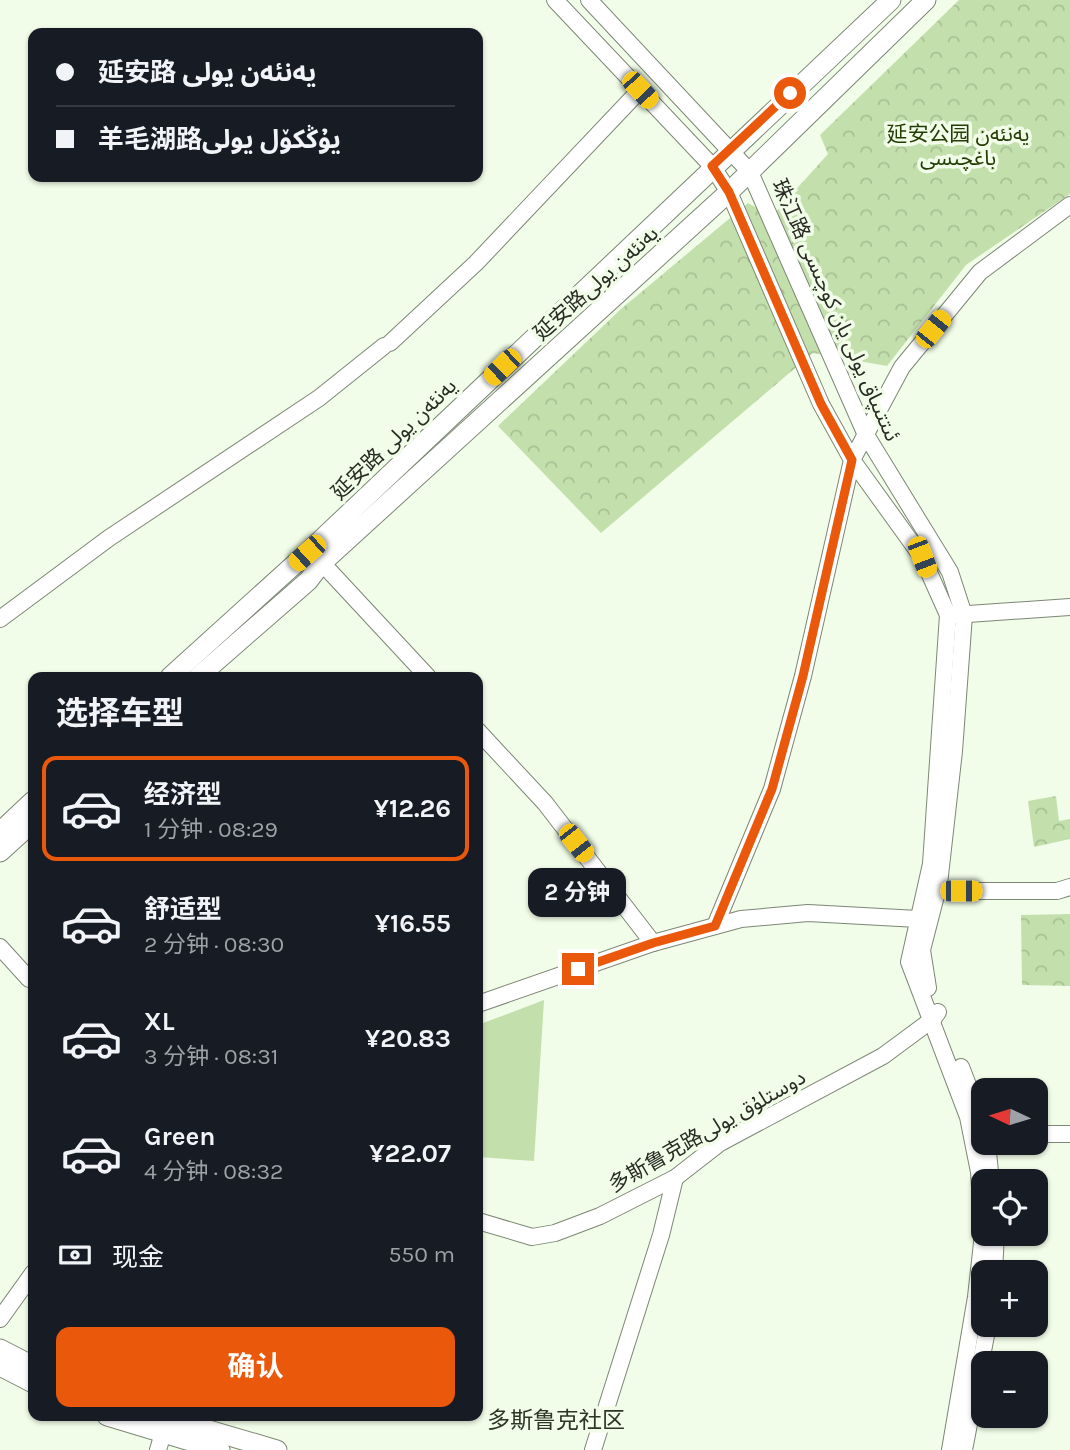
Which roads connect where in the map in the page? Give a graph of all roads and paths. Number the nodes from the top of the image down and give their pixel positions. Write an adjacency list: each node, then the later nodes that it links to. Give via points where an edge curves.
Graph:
1 (555, 0): 5 (street, 珠江路 ئىتتىپاق يولى يان كوچىسى)
2 (589, 0): 6 (street, 珠江路 ئىتتىپاق يولى يان كوچىسى)
3 (891, 0): 6 (main road, 延安路 يەنئەن يولى)
4 (926, 0): 8 (main road, 延安路يەنئەن يولى)
5 (640, 90): 7 (street, 珠江路 ئىتتىپاق يولى يان كوچىسى); 16 (street, via 476,263 387,345 319,398 109,538)
6 (730, 149): 7 (main road, 延安路 يەنئەن يولى); 8 (street, 珠江路 ئىتتىپاق يولى يان كوچىسى)
7 (712, 166): 9 (street, 珠江路 ئىتتىپاق يولى يان كوچىسى); 17 (main road, 延安路 يەنئەن يولى, via 307,553)
8 (750, 172): 9 (main road, 延安路يەنئەن يولى); 11 (street, 珠江路 ئىتتىپاق يولى يان كوچىسى)
9 (729, 192): 12 (street, 珠江路 ئىتتىپاق يولى يان كوچىسى, via 821,404); 13 (main road, 延安路يەنئەن يولى)
10 (1070, 205): 11 (street, via 980,272 902,368)
11 (866, 435): 12 (street); 15 (street, 珠江路 ئىتتىپاق يولى يان كوچىسى, via 950,572)
12 (852, 460): 15 (street, 珠江路 ئىتتىپاق يولى يان كوچىسى, via 922,557); 28 (street, via 772,789)
13 (322, 562): 18 (main road, 延安路يەنئەن يولى, via 308,581); 19 (street)
14 (1070, 607): 15 (street)
15 (956, 615): 26 (street, 珠江路 ئىتتىپاق يولى يان كوچىسى, via 954,751); 27 (street, 珠江路 ئىتتىپاق يولى يان كوچىسى, via 930,864)
16 (0, 619)
17 (176, 672)
18 (204, 672)
19 (423, 672)
20 (483, 736): 29 (street, via 545,803)
21 (28, 806): 23 (main road)
22 (28, 827): 24 (main road)
23 (0, 832)
24 (0, 852)
25 (1070, 887): 26 (street, via 1057,891)
26 (938, 891): 33 (street, 珠江路 ئىتتىپاق يولى يان كوچىسى, via 922,950)
27 (918, 919): 28 (street, via 807,913); 33 (street, 珠江路 ئىتتىپاق يولى يان كوچىسى, via 909,962)
28 (715, 926): 29 (street)
29 (653, 943): 32 (street)
30 (0, 947): 31 (street)
31 (28, 978)
32 (483, 1002)
33 (936, 1015): 34 (street, 珠江路 ئىتتىپاق يولى يان كوچىسى); 37 (street, 多斯鲁克路دوستلۇق يولى, via 883,1056 720,1143); 51 (street, 珠江路 ئىتتىپاق يولى يان كوچىسى, via 968,1117 979,1172 983,1234)
34 (971, 1100)
35 (1070, 1133): 36 (street)
36 (1048, 1134)
37 (674, 1178): 38 (street, 多斯鲁克路دوستلۇق يولى, via 555,1233 532,1237); 50 (street, via 661,1235)
38 (483, 1223)
39 (28, 1280): 40 (street)
40 (0, 1319)
41 (986, 1337): 52 (street)
42 (0, 1349): 43 (main road)
43 (28, 1364)
44 (0, 1366): 45 (main road)
45 (28, 1380)
46 (123, 1421): 47 (main road)
47 (161, 1433): 48 (main road); 49 (main road)
48 (220, 1450)
49 (277, 1450)
50 (593, 1450)
51 (950, 1450)
52 (964, 1450)

